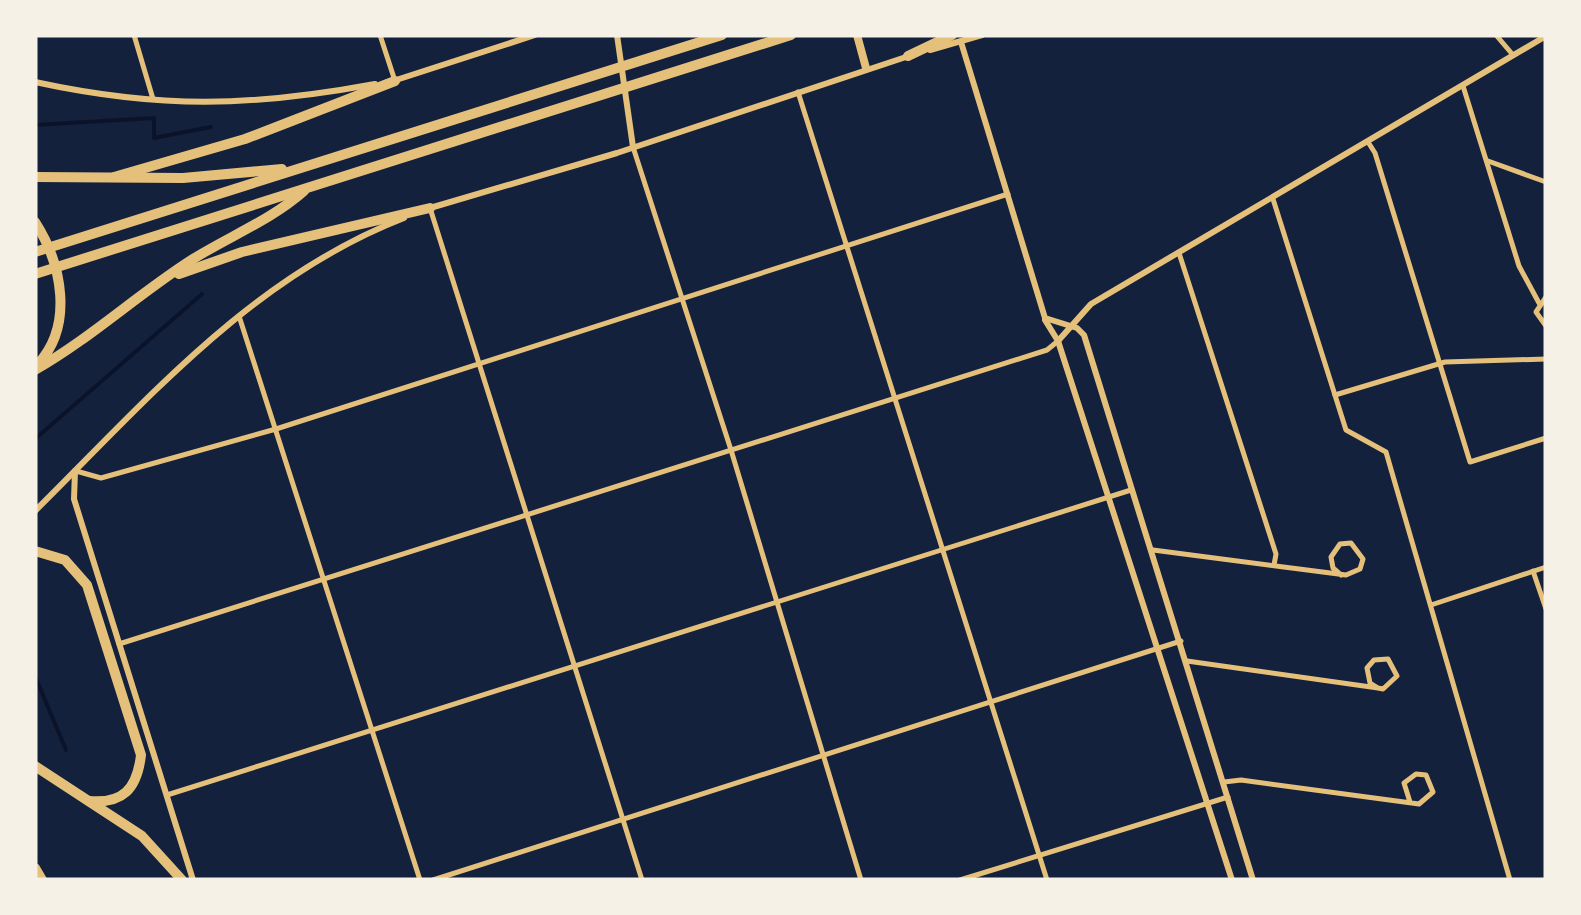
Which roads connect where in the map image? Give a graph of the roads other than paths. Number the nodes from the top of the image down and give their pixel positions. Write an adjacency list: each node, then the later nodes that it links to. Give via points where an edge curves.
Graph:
1 (134, 35): 19 (street)
2 (380, 35): 15 (street)
3 (536, 35): 15 (street)
4 (617, 35): 21 (street)
5 (722, 35): 23 (highway)
6 (791, 35): 27 (highway)
7 (856, 35): 14 (main road)
8 (982, 35): 11 (street)
9 (1496, 35): 12 (street)
10 (1546, 36): 12 (street)
11 (956, 38): 13 (highway); 28 (street)
12 (1513, 55): 17 (street)
13 (908, 56): 14 (street)
14 (866, 68): 18 (street)
15 (396, 80): 19 (street, via 273,102); 25 (highway, via 246,139)
16 (35, 82): 19 (street)
17 (1463, 86): 20 (street); 22 (street)
18 (798, 92): 21 (street); 32 (street)
19 (154, 102)
20 (1368, 142): 29 (street); 48 (street)
21 (633, 147): 30 (street); 38 (street)
22 (1488, 161): 26 (street); 39 (street, via 1519,266)
23 (303, 167): 25 (highway); 33 (highway)
24 (35, 177): 25 (highway)
25 (114, 178)
26 (1546, 182)
27 (310, 187): 35 (highway); 36 (highway)
28 (1008, 194): 32 (street); 41 (street)
29 (1273, 199): 34 (street); 50 (street)
30 (430, 208): 36 (highway, via 242,252); 40 (street, via 332,252); 47 (street)
31 (37, 225): 49 (highway, via 60,293 55,338)
32 (846, 245): 38 (street); 51 (street)
33 (35, 252)
34 (1179, 253): 43 (street, via 1091,304); 63 (street, via 1276,554)
35 (35, 274)
36 (156, 285): 49 (highway)
37 (1546, 297): 39 (street)
38 (679, 299): 47 (street); 54 (street)
39 (1539, 303): 42 (street, via 1536,312)
40 (238, 314): 52 (street); 55 (street)
41 (1044, 318): 43 (street); 45 (street)
42 (1545, 325): 44 (street)
43 (1072, 326): 45 (street); 56 (street, via 1084,335)
44 (1546, 337)
45 (1058, 341): 51 (street); 57 (street)
46 (1546, 359): 48 (street)
47 (482, 363): 52 (street); 59 (street)
48 (1438, 363): 50 (street); 53 (street, via 1470,462)
49 (35, 369)
50 (1335, 395): 71 (street, via 1351,436 1386,452)
51 (896, 398): 54 (street); 60 (street)
52 (276, 429): 55 (street, via 101,478); 69 (street)
53 (1546, 438)
54 (732, 450): 59 (street); 70 (street)
55 (75, 470): 58 (street); 66 (street, via 74,500)
56 (1131, 490): 57 (street); 61 (street)
57 (1109, 496): 60 (street); 75 (street)
58 (35, 511)
59 (526, 515): 69 (street); 77 (street)
60 (942, 550): 70 (street); 79 (street)
61 (1152, 550): 63 (street); 73 (street)
62 (35, 551): 68 (highway, via 65,560)
63 (1274, 565): 67 (street)
64 (1546, 566): 65 (street)
65 (1534, 571): 71 (street); 72 (street)
66 (97, 573): 68 (street); 74 (street)
67 (1341, 574): 67 (street, via 1330,557 1350,543 1360,549 1362,564)
68 (82, 576): 81 (highway)
69 (324, 580): 74 (street); 80 (street)
70 (778, 602): 77 (street); 82 (street)
71 (1432, 604): 104 (street)
72 (1546, 609)
73 (1181, 641): 75 (street); 76 (street)
74 (119, 644): 81 (street)
75 (1160, 648): 79 (street); 88 (street)
76 (1187, 662): 78 (street); 84 (street)
77 (575, 668): 80 (street); 90 (street)
78 (1378, 688): 78 (street, via 1388,688 1397,676 1388,659 1367,668)
79 (989, 702): 82 (street); 91 (street)
80 (372, 731): 85 (street); 96 (street)
81 (147, 755): 85 (street); 87 (highway, via 126,794)
82 (825, 755): 90 (street); 99 (street)
83 (35, 766): 87 (highway)
84 (1224, 782): 86 (street); 89 (street)
85 (167, 795): 95 (street)
86 (1228, 797): 88 (street); 103 (street)
87 (89, 800): 94 (highway, via 142,836)
88 (1209, 802): 91 (street); 102 (street)
89 (1410, 802): 89 (street, via 1431,797 1426,775 1404,783)
90 (622, 820): 97 (street); 98 (street)
91 (1040, 855): 100 (street); 101 (street)
92 (35, 868): 93 (highway)
93 (42, 880)
94 (182, 880)
95 (193, 880)
96 (420, 880)
97 (433, 880)
98 (642, 880)
99 (861, 880)
100 (960, 880)
101 (1047, 880)
102 (1232, 880)
103 (1253, 880)
104 (1510, 880)

